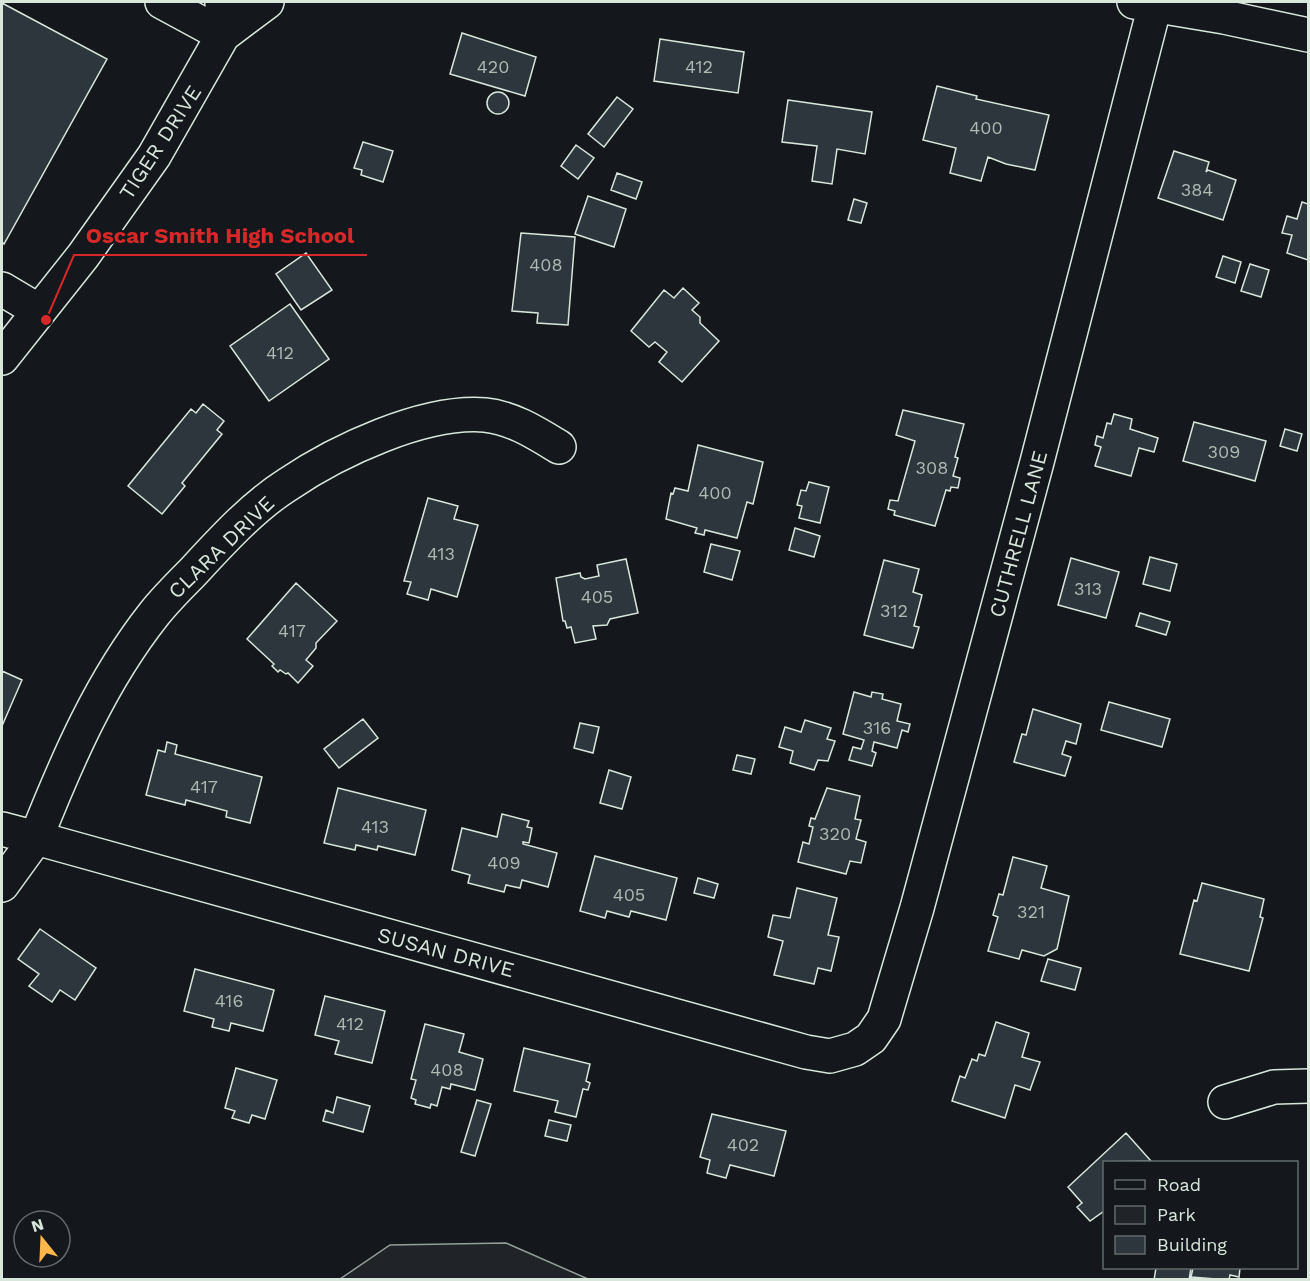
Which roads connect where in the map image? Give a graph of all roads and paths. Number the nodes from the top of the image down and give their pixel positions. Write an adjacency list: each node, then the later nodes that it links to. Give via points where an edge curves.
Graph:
1 (162, 2): 5 (street)
2 (222, 2): 5 (street)
3 (267, 2): 5 (street, TIGER DRIVE)
4 (1145, 3): 6 (street); 14 (street, CUTHRELL LANE, via 1038,462 917,908 884,1019 871,1038)
5 (223, 35): 8 (street, TIGER DRIVE, via 154,156)
6 (1308, 35)
7 (2, 290): 8 (street)
8 (39, 311): 9 (street, TIGER DRIVE)
9 (2, 358)
10 (559, 447): 12 (street, CLARA DRIVE, via 527,426 485,415 423,420 351,449 286,485 226,536 153,614 95,704)
11 (2, 829): 12 (street, SUSAN DRIVE)
12 (36, 838): 13 (street); 14 (street, SUSAN DRIVE, via 806,1052 830,1056)
13 (2, 885)
14 (855, 1049)
15 (1308, 1086): 16 (street, via 1274,1087)
16 (1225, 1102)

